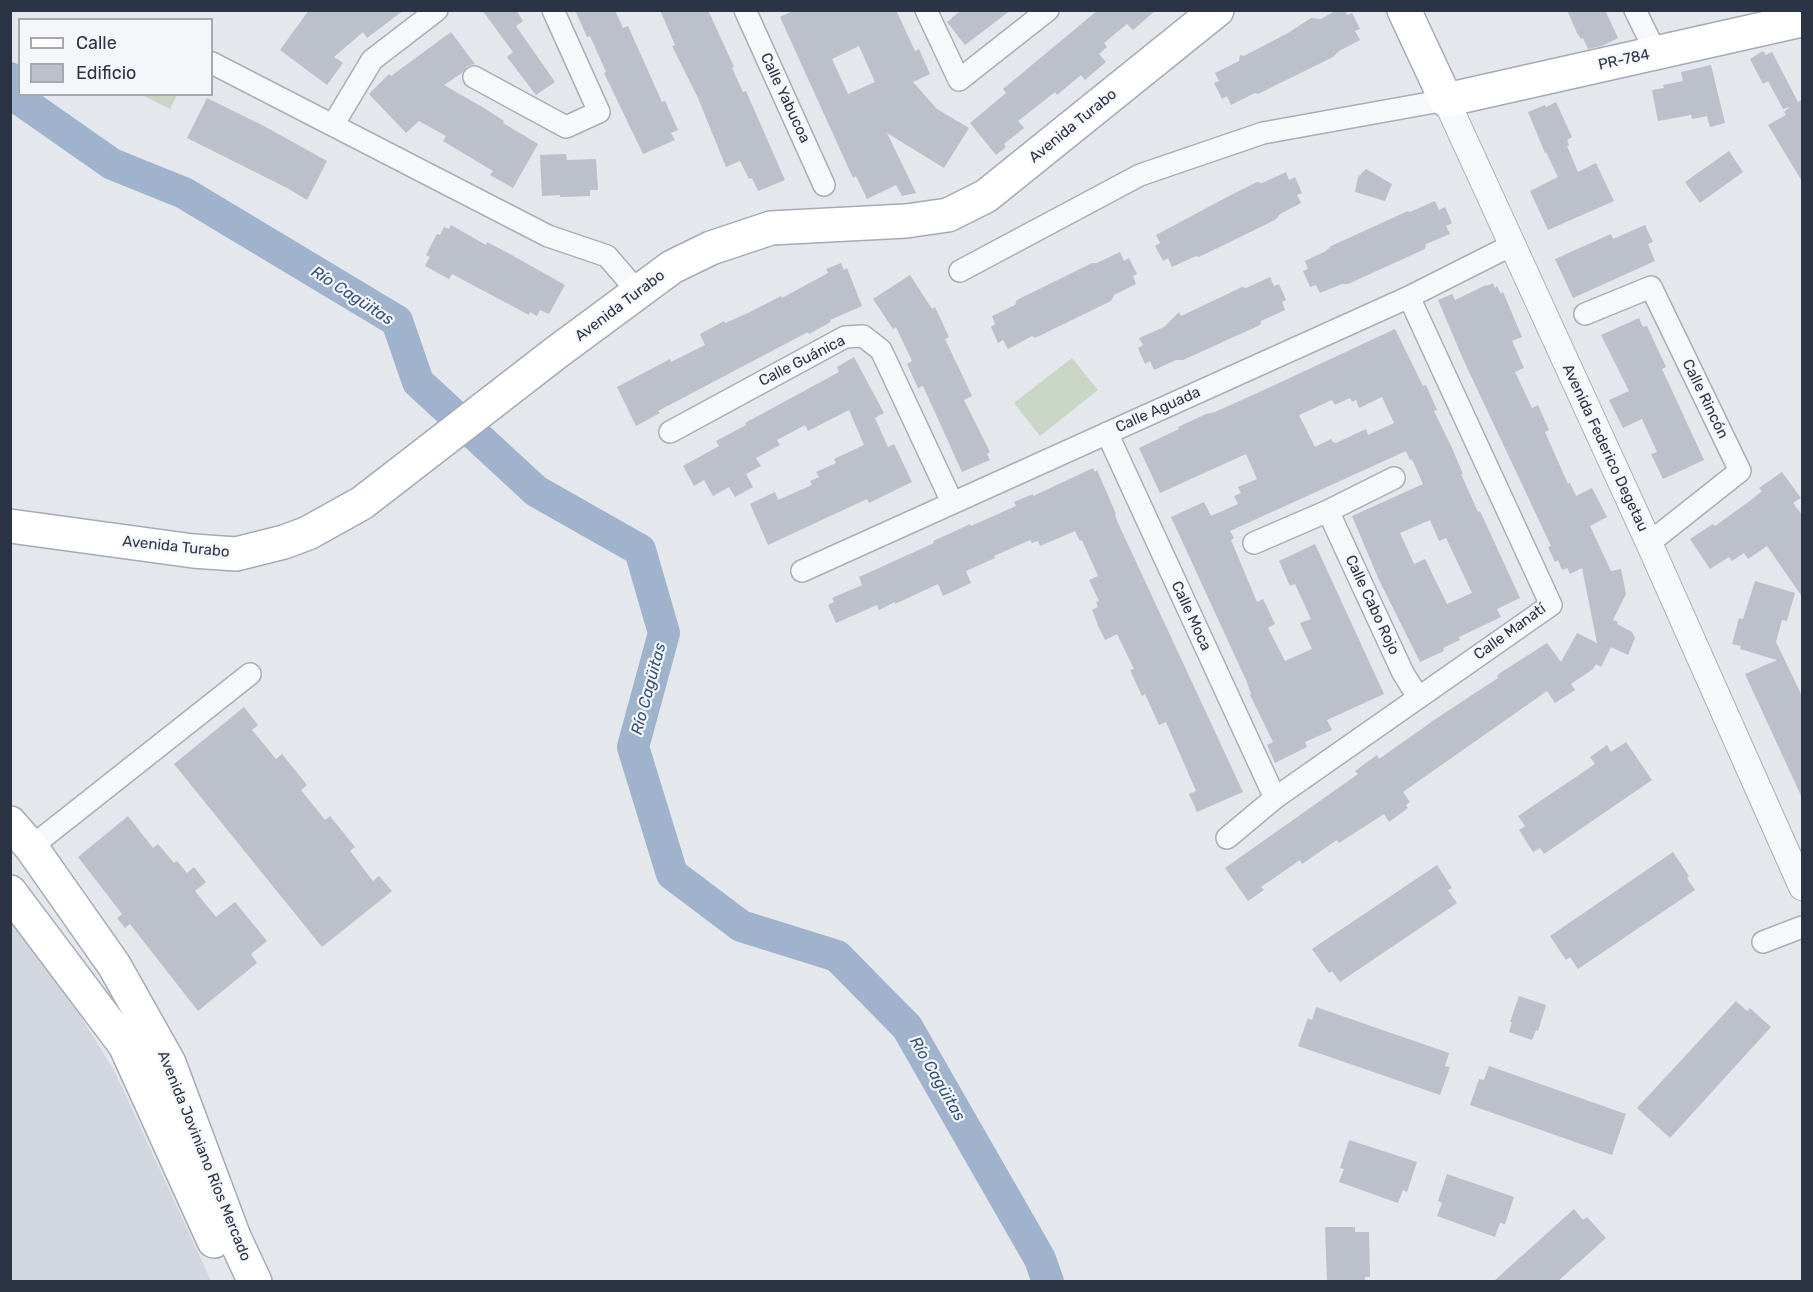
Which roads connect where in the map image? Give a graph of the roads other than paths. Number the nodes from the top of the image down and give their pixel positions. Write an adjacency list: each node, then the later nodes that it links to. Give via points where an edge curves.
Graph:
1 (437, 10): 14 (street, via 372,60)
2 (553, 10): 12 (street, via 599,112 566,127)
3 (745, 10): 15 (street, Calle Yabucoa)
4 (926, 10): 5 (street, via 959,80)
5 (1048, 10)
6 (1217, 10): 18 (main road, Avenida Turabo, via 986,196 948,215 771,228 711,248 672,267)
7 (1404, 10): 13 (main road, Avenida Federico Degetau)
8 (1635, 10): 10 (street)
9 (1803, 20): 10 (main road, PR-784 / PR-784)
10 (1656, 52): 13 (main road, PR-784 / PR-784)
11 (213, 64): 14 (street)
12 (474, 77)
13 (1446, 100): 16 (street, Avenida Federico Degetau); 17 (street, via 1263,133 1140,175)
14 (333, 125): 18 (street, via 548,236 607,256)
15 (825, 185)
16 (1512, 245): 19 (street, Calle Aguada); 28 (street, Avenida Federico Degetau)
17 (960, 271)
18 (638, 292): 26 (main road, Avenida Turabo, via 362,503 285,542 236,554)
19 (1409, 297): 22 (street, Calle Aguada); 31 (street, Calle Manatí, via 1551,605)
20 (1585, 314): 28 (street, Calle Rincón, via 1651,287 1740,471)
21 (670, 432): 24 (street, Calle Guánica, via 845,336 863,336 881,350)
22 (1107, 433): 24 (street, Calle Aguada); 32 (street, Calle Moca)
23 (1394, 478): 25 (street)
24 (952, 502): 29 (street, Calle Aguada)
25 (1328, 511): 27 (street); 31 (street, Calle Cabo Rojo, via 1403,673)
26 (10, 526)
27 (1254, 543)
28 (1649, 543): 36 (street, Avenida Federico Degetau)
29 (802, 571)
30 (250, 674): 35 (street)
31 (1418, 697): 32 (street, Calle Manatí)
32 (1275, 798): 34 (street, Calle Manatí)
33 (10, 822): 35 (main road, Avenida Joviniano Ríos Mercado)
34 (1227, 838)
35 (31, 847): 41 (main road, Avenida Joviniano Ríos Mercado, via 114,965 169,1063 234,1237)
36 (1803, 887)
37 (10, 892): 40 (main road, Avenida Joviniano Ríos Mercado, via 125,1045)
38 (1803, 927): 39 (street)
39 (1763, 942)
40 (232, 1281)
41 (255, 1281)

